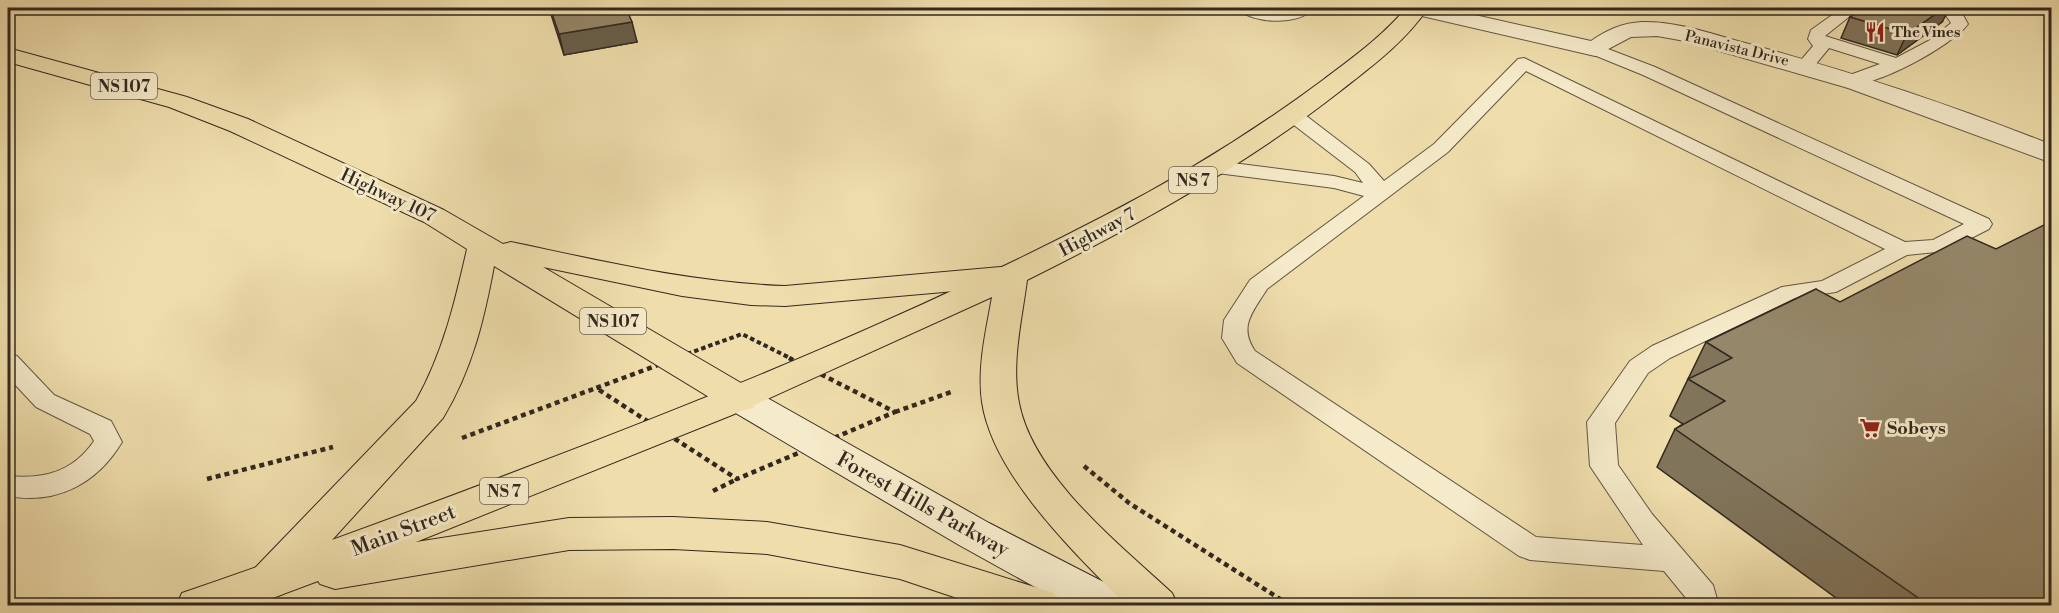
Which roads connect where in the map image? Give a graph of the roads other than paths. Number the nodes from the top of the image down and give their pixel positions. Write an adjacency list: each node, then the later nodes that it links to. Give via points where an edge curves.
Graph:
1 (1245, 8): 2 (lane, via 1284,17 1297,15)
2 (1306, 8)
3 (1416, 8): 7 (street); 12 (main road, Highway 7 / NS 7, via 1407,22 1376,50)
4 (1852, 8): 6 (lane, via 1817,34)
5 (1949, 8): 9 (lane, via 1960,24 1923,54)
6 (1816, 39): 9 (lane); 10 (lane, via 1822,46)
7 (1594, 49): 10 (street, Panavista Drive, via 1621,33 1658,30); 17 (lane, via 1981,224 1938,246)
8 (8, 55): 16 (main road, Highway 107 / NS 107, via 167,99 239,126 434,216)
9 (1898, 64): 11 (lane)
10 (1805, 66): 11 (street, Panavista Drive)
11 (1853, 80): 13 (street, Panavista Drive)
12 (1293, 115): 14 (main road, Highway 7 / NS 7); 15 (lane, via 1362,168)
13 (2052, 155)
14 (1217, 167): 15 (lane, via 1334,182); 18 (main road, Highway 7 / NS 7)
15 (1383, 194): 17 (lane, via 1441,148 1524,63); 22 (lane, via 1258,285 1236,320 1234,338 1246,357 1530,548)
16 (483, 245): 18 (main road, via 674,285 749,296); 20 (main road, Highway 107 / NS 107); 23 (main road, via 461,348 430,409)
17 (1902, 249): 22 (lane, via 1828,287 1790,292 1661,352 1640,367 1600,422 1602,456 1604,466 1641,522)
18 (1012, 276): 20 (main road, Highway 7 / NS 7); 27 (main road, via 1000,384 1003,417 1017,451 1073,524)
19 (8, 362): 21 (lane, via 45,401 101,428 108,442 101,456 72,480 24,490)
20 (740, 399): 23 (main road, Main Street / NS 7); 26 (street, Forest Hills Parkway)
21 (8, 486)
22 (1671, 559): 28 (lane, via 1702,594)
23 (268, 582): 24 (main road, Main Street / NS 7); 25 (main road, via 569,534 673,533 767,538 900,562)
24 (198, 606)
25 (1038, 606)
26 (1109, 606)
27 (1156, 606)
28 (1703, 606)

